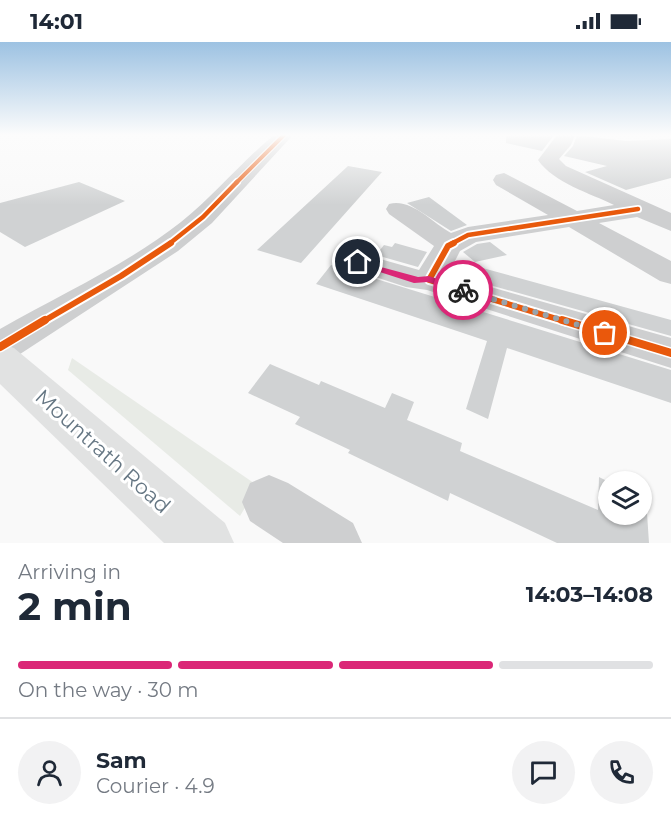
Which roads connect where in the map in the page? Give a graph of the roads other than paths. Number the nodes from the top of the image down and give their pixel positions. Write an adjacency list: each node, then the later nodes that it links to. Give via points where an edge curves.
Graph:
1 (259, 158): 12 (street, via 212,209 165,248)
2 (549, 158): 5 (street, via 559,170)
3 (504, 180): 6 (street)
4 (398, 209): 8 (street)
5 (638, 209): 6 (street); 7 (street)
6 (571, 219): 8 (street, via 468,235); 10 (street)
7 (671, 223)
8 (451, 243): 11 (street)
9 (358, 262): 11 (street, via 417,280)
10 (671, 274)
11 (429, 279): 13 (street)
12 (0, 347)
13 (671, 353)
14 (0, 359): 16 (main road, Mountrath Road)
15 (269, 502): 17 (street)
16 (205, 543)
17 (333, 543)

